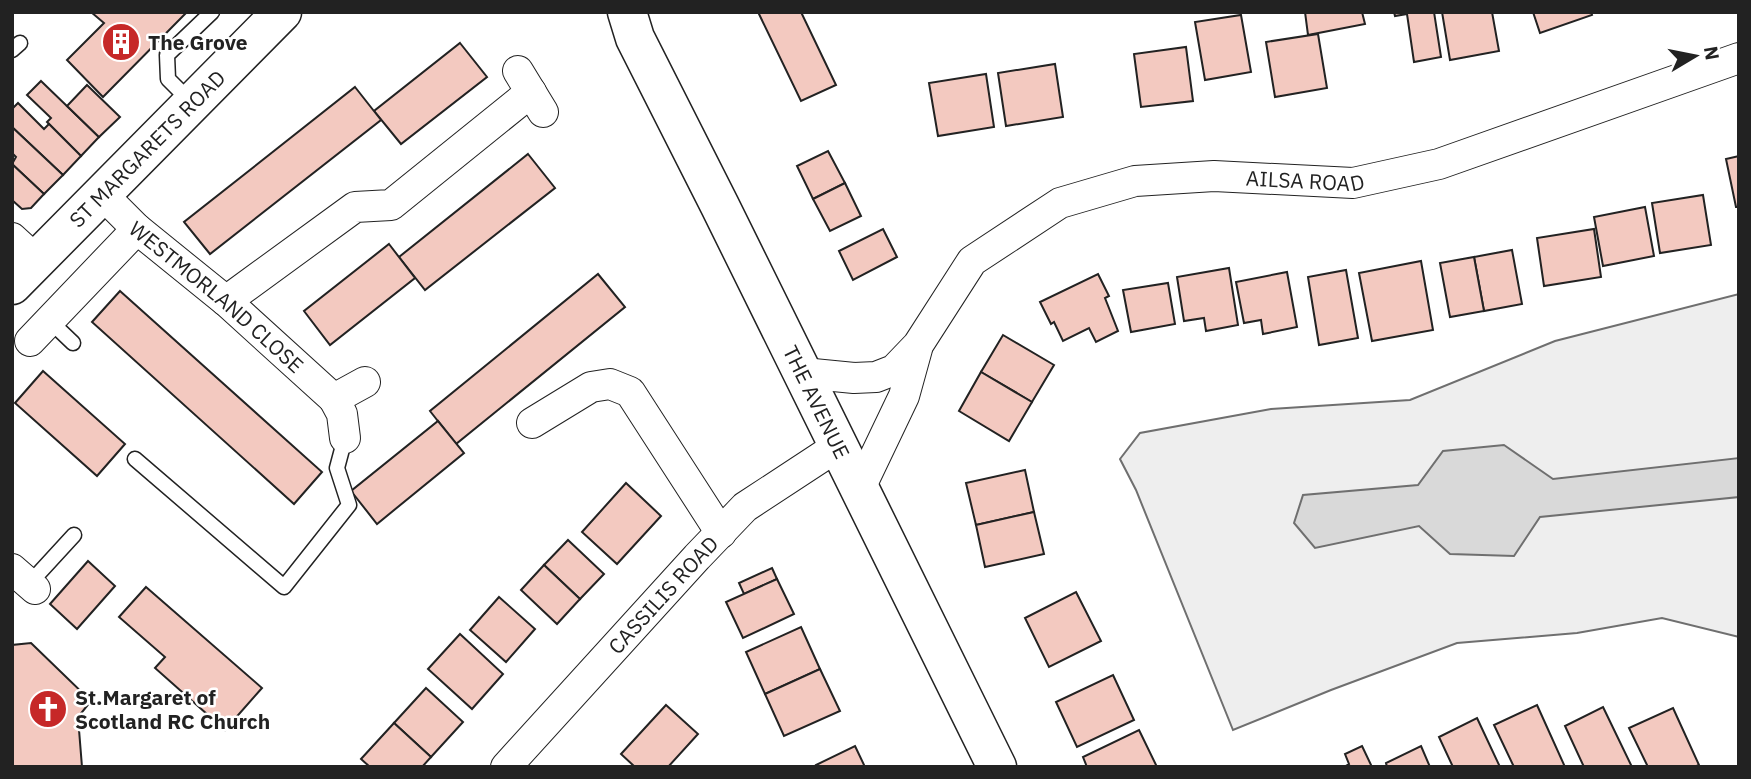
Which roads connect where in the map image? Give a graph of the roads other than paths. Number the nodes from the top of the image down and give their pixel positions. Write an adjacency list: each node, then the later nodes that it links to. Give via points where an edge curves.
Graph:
1 (212, 12): 6 (lane, via 167,55 168,79)
2 (282, 12): 6 (main road, ST MARGARETS ROAD)
3 (626, 21): 14 (main road, THE AVENUE)
4 (1739, 58): 13 (street, AILSA ROAD, via 1439,164 1353,183 1214,176 1135,181 1060,204 972,261)
5 (531, 91): 10 (street, via 391,205 355,207)
6 (192, 104): 7 (main road, ST MARGARETS ROAD)
7 (102, 194): 8 (street, WESTMORLAND CLOSE); 9 (main road, ST MARGARETS ROAD)
8 (137, 229): 10 (street, WESTMORLAND CLOSE); 11 (street)
9 (20, 261)
10 (226, 301): 16 (street, WESTMORLAND CLOSE)
11 (40, 331): 12 (lane)
12 (73, 343)
13 (918, 345): 14 (street, AILSA ROAD, via 894,370 876,377); 21 (street, AILSA ROAD, via 904,396)
14 (803, 373): 19 (main road, THE AVENUE)
15 (365, 382): 16 (street)
16 (334, 399): 18 (street, via 342,414)
17 (532, 423): 22 (street, via 591,387 610,384 630,392)
18 (345, 438): 20 (lane, via 337,468 349,505 284,587)
19 (838, 446): 21 (main road, THE AVENUE); 22 (street, CASSILIS ROAD, via 745,507)
20 (135, 459)
21 (860, 488): 26 (main road, THE AVENUE)
22 (721, 533): 25 (street, CASSILIS ROAD)
23 (74, 535): 24 (lane)
24 (25, 581)
25 (506, 767)
26 (997, 767)

